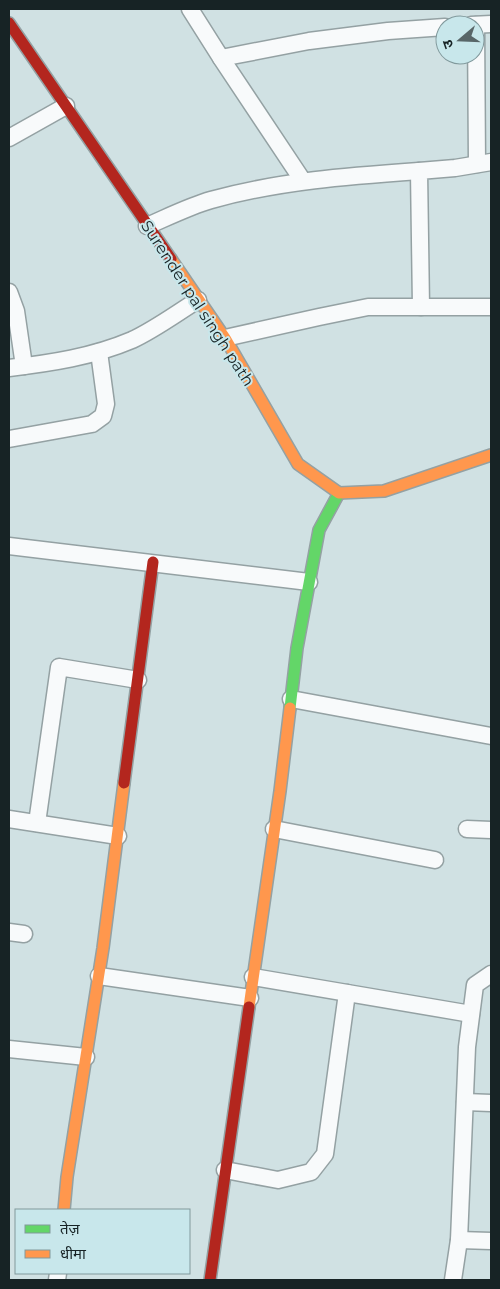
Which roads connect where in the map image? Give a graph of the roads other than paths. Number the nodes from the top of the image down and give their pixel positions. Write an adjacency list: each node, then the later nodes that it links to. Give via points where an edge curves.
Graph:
1 (190, 9): 4 (street)
2 (9, 23): 7 (street, Surender pal singh path)
3 (435, 28): 4 (street, via 309,41)
4 (221, 58): 11 (street)
5 (482, 65): 6 (street)
6 (484, 84): 9 (street)
7 (66, 106): 8 (street); 12 (street, Surender pal singh path)
8 (9, 138)
9 (484, 163): 10 (street)
10 (419, 171): 11 (street); 15 (street)
11 (303, 181): 12 (street, via 210,201)
12 (147, 226): 14 (street, Surender pal singh path)
13 (9, 292): 19 (street, via 16,311)
14 (198, 300): 17 (street, Surender pal singh path); 18 (street, via 134,339)
15 (421, 307): 16 (street); 17 (street, via 368,307)
16 (491, 307)
17 (226, 338): 22 (street, Surender pal singh path, via 298,464)
18 (99, 352): 19 (street, via 59,362); 20 (street, via 106,404 103,416 92,424)
19 (16, 367)
20 (9, 439)
21 (491, 455): 22 (street, via 384,491)
22 (339, 493): 25 (street, via 319,530)
23 (9, 546): 24 (street)
24 (153, 562): 25 (street); 26 (street)
25 (309, 582): 27 (street)
26 (138, 680): 30 (street, via 59,667); 34 (street)
27 (291, 700): 28 (street); 31 (street)
28 (491, 736)
29 (9, 819): 30 (street)
30 (37, 824): 34 (street)
31 (274, 829): 35 (street); 38 (street)
32 (467, 830): 33 (street)
33 (491, 830)
34 (118, 836): 37 (street)
35 (435, 860)
36 (491, 974): 41 (street, via 475,986)
37 (99, 976): 40 (street); 43 (street)
38 (253, 977): 39 (street); 40 (street)
39 (347, 993): 41 (street); 46 (street, via 325,1154 311,1172 278,1180)
40 (250, 998): 46 (street)
41 (471, 1014): 44 (street)
42 (9, 1049): 43 (street)
43 (86, 1056): 47 (street)
44 (465, 1102): 45 (street); 48 (street)
45 (491, 1103)
46 (225, 1170): 50 (street)
47 (64, 1209)
48 (459, 1240): 49 (street); 51 (street)
49 (491, 1241)
50 (210, 1280)
51 (453, 1280)

